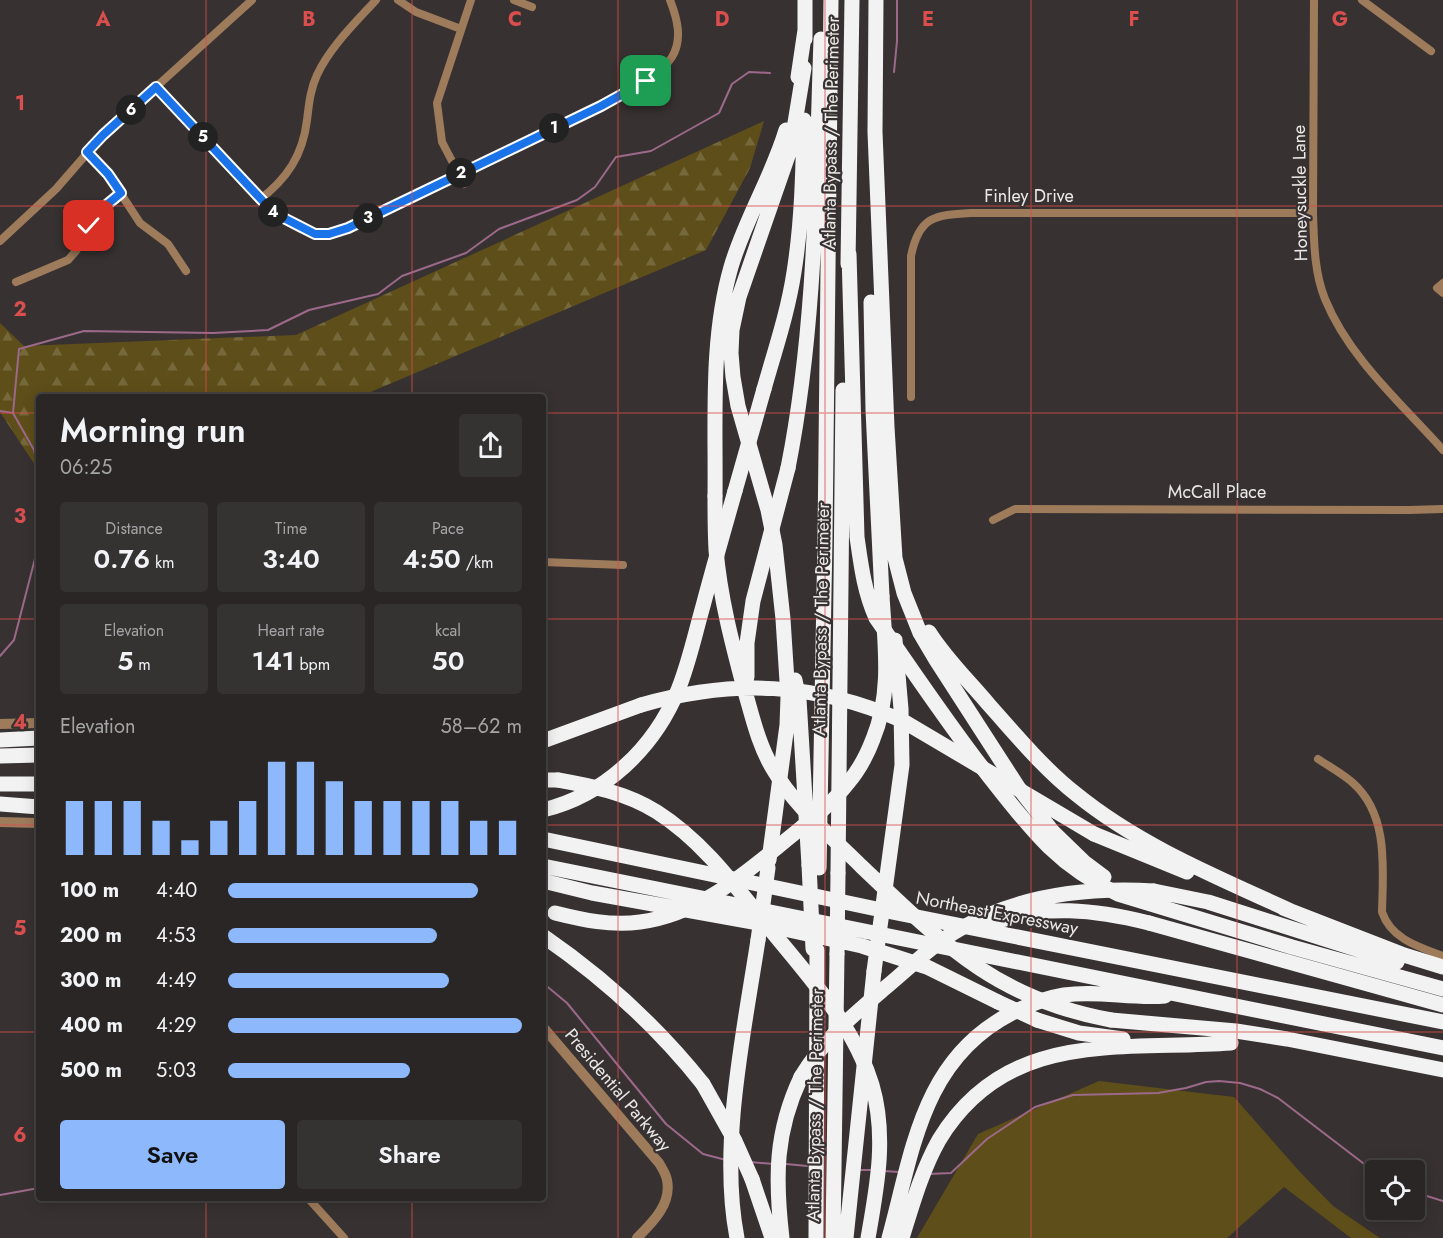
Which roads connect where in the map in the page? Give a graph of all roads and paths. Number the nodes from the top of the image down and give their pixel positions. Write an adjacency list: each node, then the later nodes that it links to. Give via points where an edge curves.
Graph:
1 (252, 0): 19 (street)
2 (376, 0): 25 (street, via 318,73 301,150 286,176)
3 (398, 0): 15 (street, via 416,12)
4 (471, 0): 15 (street)
5 (514, 0): 14 (street)
6 (670, 0): 22 (street, via 676,15 678,47 662,70 601,106)
7 (806, 0): 16 (highway)
8 (825, 0): 42 (highway, bridge, via 815,230 802,384 788,468 753,601 747,643)
9 (831, 0): 60 (highway, Atlanta Bypass / The Perimeter, via 825,550)
10 (852, 0): 28 (highway, Atlanta Bypass / The Perimeter)
11 (876, 0): 20 (highway)
12 (1314, 0): 26 (street, Honeysuckle Lane)
13 (1362, 0): 17 (street)
14 (532, 7)
15 (460, 29): 22 (street, via 437,103 442,142)
16 (805, 30): 18 (highway); 42 (highway, bridge, via 784,137 745,226 725,290 717,351 716,549 732,643)
17 (1431, 51)
18 (804, 68): 41 (highway, via 791,147 739,297 731,352 738,406 775,545); 56 (highway, bridge, via 801,212 794,273 686,666 668,712 652,737 620,771 576,799)
19 (156, 87): 21 (street); 25 (street)
20 (874, 132): 36 (highway); 40 (highway, via 873,410)
21 (87, 152): 24 (street); 27 (street, via 56,189)
22 (459, 174): 23 (street); 25 (street, via 329,234 315,234 300,227)
23 (464, 184)
24 (121, 193): 29 (street, via 140,223 168,244); 30 (street, via 98,212 68,260)
25 (260, 200)
26 (1313, 213): 33 (street, Finley Drive, via 937,215 915,237 911,256); 34 (street, Honeysuckle Lane, via 1320,282 1341,331)
27 (0, 241)
28 (849, 254): 63 (highway, via 857,537 862,580 876,618 965,745 1036,835 1095,883 1118,894); 87 (highway, Atlanta Bypass / The Perimeter, bridge, via 843,414)
29 (186, 271)
30 (16, 282)
31 (1443, 284): 32 (street, via 1437,288)
32 (1443, 293)
33 (911, 397)
34 (1443, 450)
35 (1443, 509): 37 (street, McCall Place, via 1015,509)
36 (893, 519): 63 (highway, via 895,558 910,612 936,660 1018,787 1053,832 1084,862 1116,886); 65 (highway, via 911,596 931,635 1061,782 1139,838)
37 (993, 520)
38 (546, 562): 39 (street)
39 (623, 565)
40 (886, 597): 64 (highway, bridge, via 887,672 878,726 863,761 832,801 717,894 692,907 640,922 586,921); 88 (highway, bridge, via 902,709 902,765 874,971)
41 (783, 619): 60 (highway, via 799,699); 83 (highway, bridge, via 787,725 731,1146)
42 (748, 701): 78 (highway, bridge, via 764,751 788,792 940,940 986,974 1059,1008 1111,1020 1236,1031)
43 (36, 723): 44 (street)
44 (0, 724)
45 (36, 738): 46 (highway)
46 (0, 740)
47 (546, 740): 65 (highway, bridge, via 641,705 708,690 792,689 836,697 903,721 1094,834)
48 (36, 755): 49 (highway)
49 (0, 756)
50 (1318, 759): 67 (street, via 1354,784 1375,817 1383,850 1385,920 1408,943)
51 (551, 780): 89 (highway, bridge, via 586,784 622,795 656,811 685,832 720,868 838,1015 872,1084 879,1120 878,1174)
52 (0, 784): 53 (highway)
53 (36, 784)
54 (0, 804): 55 (highway)
55 (36, 807)
56 (546, 809)
57 (0, 822): 58 (street)
58 (36, 823)
59 (546, 841): 74 (highway, Northeast Expressway)
60 (814, 866): 86 (highway, Atlanta Bypass / The Perimeter)
61 (546, 867): 72 (highway)
62 (546, 882): 76 (highway, bridge, via 862,946 927,968 1037,1020 1079,1033 1107,1038)
63 (1148, 896): 69 (highway, via 1208,902); 70 (highway, via 1292,947); 71 (highway, bridge, via 1081,891 1014,904 958,930)
64 (549, 911)
65 (1291, 912): 68 (highway)
66 (546, 938): 84 (highway, bridge, via 623,998 675,1048 703,1084 735,1141)
67 (1443, 956)
68 (1443, 967)
69 (1443, 975)
70 (1443, 989)
71 (884, 990): 73 (highway, bridge, via 953,942 998,921 1026,914 1079,910 1127,917); 85 (highway, bridge, via 839,1027 813,1058 795,1089 777,1165)
72 (1182, 995): 77 (highway); 90 (highway, via 1062,995 1023,1008 975,1037 952,1061 922,1113)
73 (1443, 1005)
74 (1443, 1023)
75 (546, 1031): 82 (street, Presidential Parkway, via 659,1163 667,1180 668,1193 662,1209)
76 (1231, 1043): 78 (highway); 91 (highway, via 1068,1051 1030,1062 995,1080 964,1108 939,1140)
77 (1443, 1048)
78 (1344, 1050): 79 (highway)
79 (1442, 1070)
80 (311, 1201): 81 (street)
81 (344, 1238)
82 (637, 1238)
83 (737, 1238)
84 (772, 1238)
85 (782, 1238)
86 (816, 1238)
87 (833, 1238)
88 (846, 1238)
89 (868, 1238)
90 (889, 1238)
91 (902, 1238)

